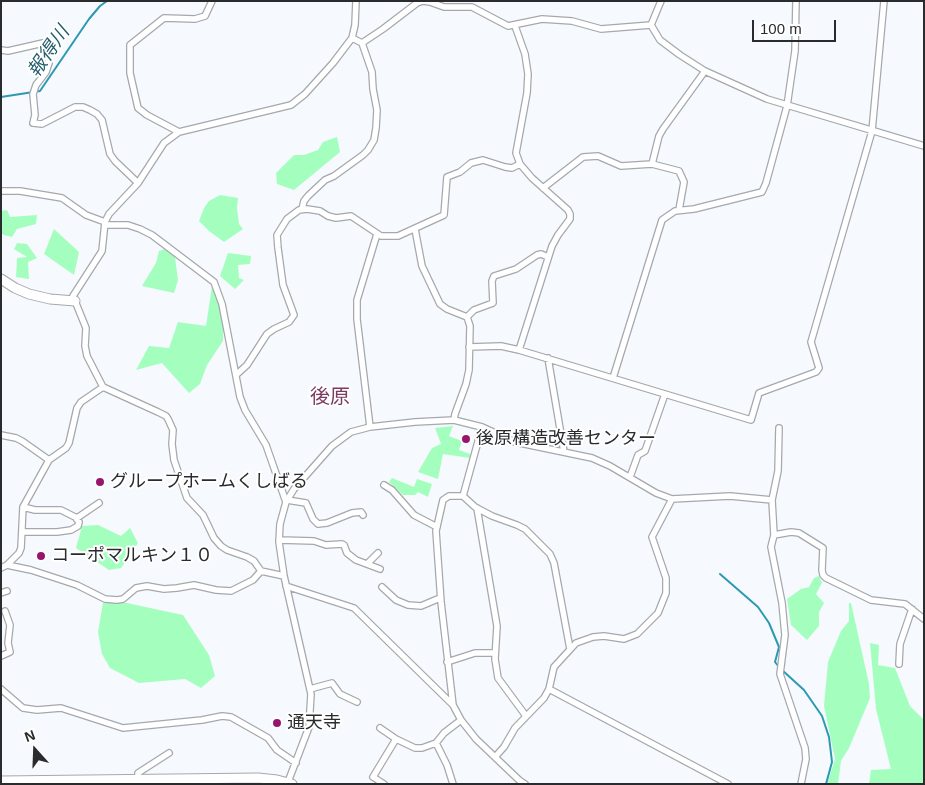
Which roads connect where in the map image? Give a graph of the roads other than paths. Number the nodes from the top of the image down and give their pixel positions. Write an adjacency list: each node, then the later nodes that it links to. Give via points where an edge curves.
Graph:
1 (212, 1): 15 (street, via 205,16 195,19 164,18 130,45 130,73 138,108)
2 (356, 1): 9 (street)
3 (661, 1): 7 (street)
4 (796, 1): 13 (street, via 795,51)
5 (884, 1): 14 (street)
6 (473, 4): 8 (street, via 508,26); 10 (street, via 450,8 430,2 417,3)
7 (651, 25): 8 (street, via 601,29 572,21 542,19); 12 (street, via 666,46)
8 (515, 26): 17 (street, via 528,74 516,153)
9 (352, 38): 10 (street); 15 (street, via 306,94 290,105)
10 (362, 43): 22 (street, via 372,72 377,110 374,140 363,155 325,180 308,196)
11 (1, 50): 19 (street, via 43,43 49,63 33,94 33,123 42,124 75,107 90,110 102,120 110,154)
12 (706, 71): 13 (street); 18 (street, via 663,129)
13 (787, 106): 14 (street); 23 (street, via 762,192 694,210)
14 (872, 131): 16 (street); 37 (street, via 811,342 819,368 816,372 759,394 752,420)
15 (179, 132): 19 (street, via 158,149)
16 (924, 146)
17 (520, 164): 20 (street); 25 (street, via 512,168 477,160 447,177 444,215)
18 (652, 164): 20 (street, via 621,166 598,156 583,156); 23 (street, via 679,171 684,182)
19 (138, 183): 24 (street, via 115,206)
20 (543, 188): 27 (street, via 570,214)
21 (1, 191): 24 (street, via 62,198)
22 (302, 210): 26 (street, via 336,218 350,216); 34 (street, via 287,219 277,235 283,285 294,315 267,334 247,366)
23 (679, 210): 35 (street, via 662,220)
24 (105, 224): 29 (street, via 102,251 73,296); 34 (street, via 128,225 152,235 214,282 222,304)
25 (416, 229): 26 (street, via 391,237); 30 (street, via 422,266 440,304 447,310)
26 (377, 234): 39 (street, via 357,300)
27 (548, 257): 30 (street, via 537,255 516,269 494,276 493,303); 32 (street)
28 (1, 279): 29 (main road, via 29,294)
29 (75, 301): 36 (street, via 86,328 87,356)
30 (467, 316): 31 (street)
31 (469, 348): 32 (street, via 501,346); 38 (street, via 469,370)
32 (519, 350): 33 (street)
33 (548, 358): 35 (street); 43 (street)
34 (236, 375): 50 (street, via 245,410 266,445)
35 (614, 378): 37 (street)
36 (103, 387): 44 (street, via 78,405 69,443); 64 (street, via 166,416 173,430 174,460 187,498 203,515 208,529 221,546 254,561)
37 (665, 394): 45 (street, via 645,451 638,455)
38 (454, 420): 39 (street); 40 (street)
39 (370, 427): 50 (street, via 351,432 332,446)
40 (482, 428): 43 (street, via 515,442); 47 (street)
41 (779, 428): 49 (street, via 778,471)
42 (1, 435): 44 (street, via 22,441)
43 (564, 452): 45 (street, via 592,458)
44 (49, 460): 52 (street)
45 (630, 477): 48 (street)
46 (384, 485): 56 (street, via 414,515)
47 (463, 496): 53 (street); 56 (street, via 449,496 443,500)
48 (672, 499): 49 (street, via 730,496); 74 (street, via 652,537 666,578 666,593 658,613 637,634 624,639 593,637 576,642)
49 (772, 500): 58 (street)
50 (287, 501): 54 (street, via 306,503 318,524 352,513 361,512); 59 (street)
51 (100, 503): 55 (street, via 81,517)
52 (23, 507): 55 (street, via 61,510); 57 (street)
53 (477, 508): 74 (street, via 525,530 550,554); 75 (street, via 497,626)
54 (363, 515)
55 (75, 517): 57 (street, via 80,522 71,530)
56 (437, 527): 68 (street)
57 (22, 532): 62 (street, via 19,553)
58 (774, 535): 69 (street, via 799,533 824,548 822,570 826,578 871,600 906,604); 100 (street, via 771,547 785,635 780,674 805,748)
59 (279, 540): 61 (street, via 342,544 352,557); 65 (street)
60 (378, 553): 61 (street)
61 (368, 564): 63 (street)
62 (4, 566): 64 (street, via 31,570 77,585 105,600 123,599 136,588 147,586 164,589 194,585 231,591 253,580)
63 (380, 569)
64 (261, 571): 65 (street)
65 (284, 576): 66 (street)
66 (286, 586): 79 (street); 83 (street, via 354,608)
67 (382, 586): 68 (street, via 396,600 408,605 421,606)
68 (440, 598): 77 (street)
69 (912, 610): 71 (street); 78 (street, via 900,644)
70 (5, 611): 72 (street, via 10,625)
71 (924, 618)
72 (10, 649): 73 (street); 76 (street)
73 (17, 649)
74 (570, 649): 80 (street, via 554,667)
75 (495, 653): 77 (street, via 475,653); 84 (street, via 498,678)
76 (1, 656)
77 (448, 662): 83 (street)
78 (899, 664)
79 (310, 689): 82 (street, via 332,683 340,694); 91 (street, via 308,726)
80 (549, 689): 84 (street); 99 (street)
81 (1, 690): 91 (street, via 23,708 62,708 123,728 231,717 268,738 277,750)
82 (356, 702)
83 (453, 705): 85 (street)
84 (526, 716): 90 (street)
85 (461, 720): 88 (street, via 444,732); 90 (street)
86 (380, 728): 87 (street)
87 (396, 739): 88 (street, via 415,748); 96 (street, via 373,777)
88 (436, 743): 97 (street)
89 (169, 752): 92 (street, via 138,773)
90 (495, 757): 98 (street)
91 (296, 763): 95 (street)
92 (138, 778): 94 (main road); 95 (main road, via 258,778)
93 (1, 781): 94 (main road)
94 (110, 781)
95 (287, 783)
96 (384, 784)
97 (453, 784)
98 (525, 784)
99 (728, 784)
100 (801, 784)

